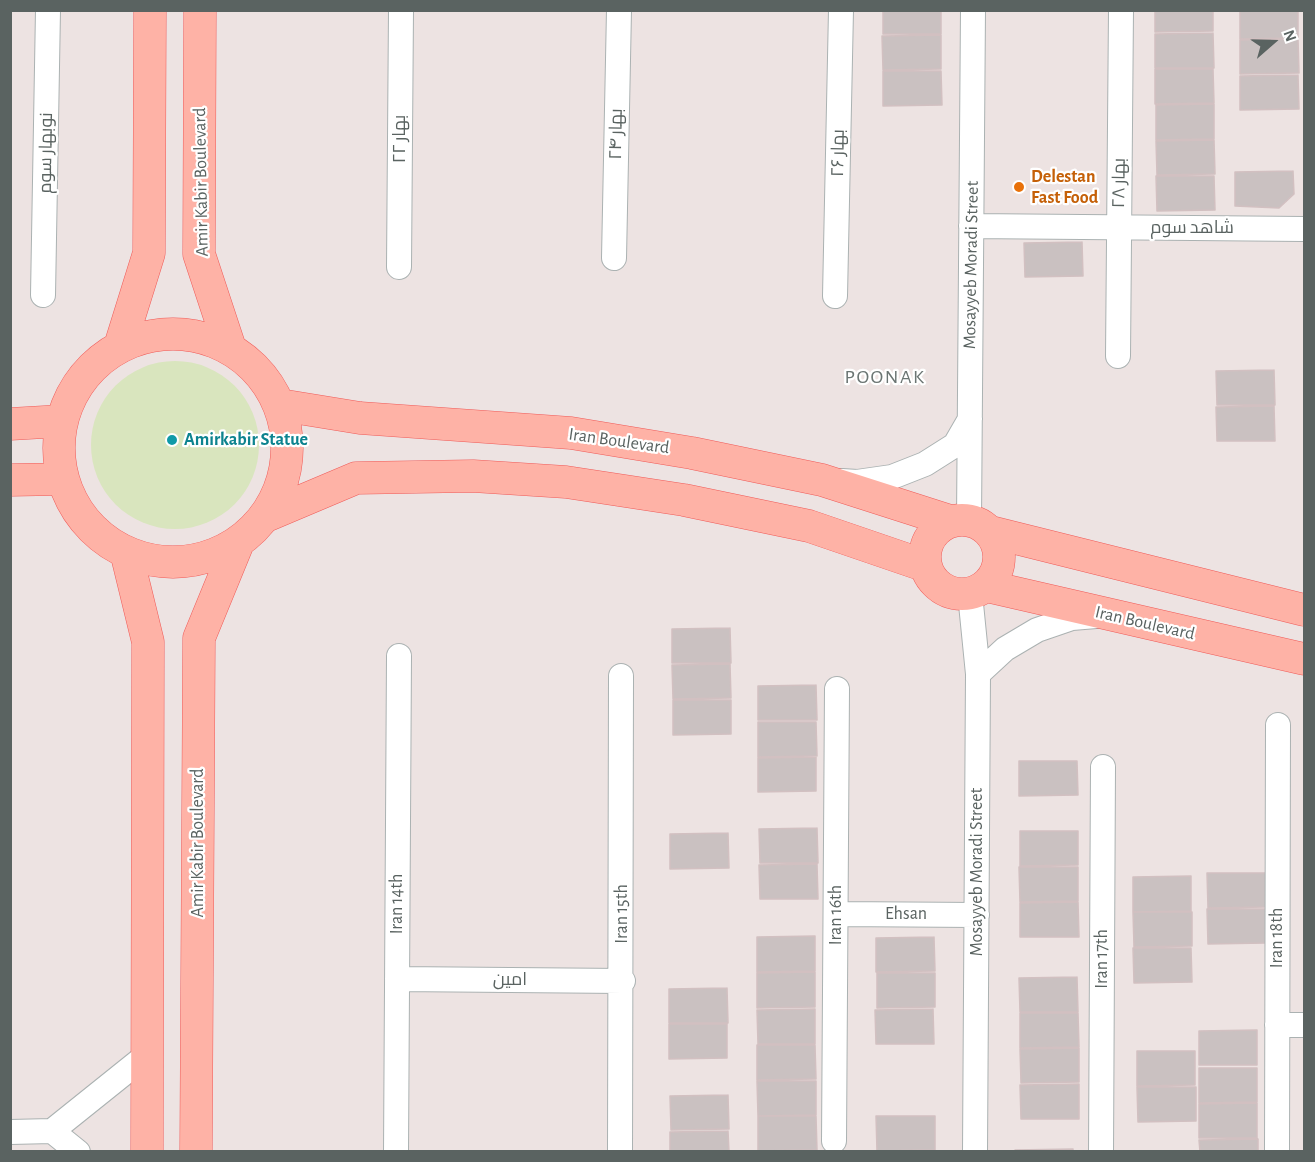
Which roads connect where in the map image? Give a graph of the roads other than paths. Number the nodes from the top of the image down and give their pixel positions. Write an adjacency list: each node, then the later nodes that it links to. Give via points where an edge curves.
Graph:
1 (48, 10): 14 (street, نوبهار سوم)
2 (150, 10): 16 (main road, via 149,253)
3 (200, 10): 17 (main road, Amir Kabir Boulevard, via 199,254)
4 (401, 10): 13 (street, بهار ۲۲)
5 (618, 10): 12 (street, بهار ۲۴)
6 (841, 10): 15 (street, بهار ۲۶)
7 (974, 10): 9 (street, Mosayyeb Moradi Street)
8 (1121, 10): 10 (street, بهار ۲۸)
9 (971, 226): 10 (street, شاهد سوم); 20 (street, Mosayyeb Moradi Street)
10 (1119, 227): 11 (street, شاهد سوم); 18 (street, بهار ۲۸)
11 (1305, 229)
12 (614, 258)
13 (399, 267)
14 (43, 295)
15 (835, 296)
16 (120, 346): 17 (main road, via 156,334 194,335); 21 (main road, via 93,366 80,382)
17 (230, 348): 19 (main road, via 260,373)
18 (1118, 356)
19 (280, 405): 25 (main road, Iran Boulevard, via 360,418 571,433); 26 (main road, via 287,443 283,481)
20 (970, 419): 25 (street, via 955,445 926,464 892,477); 27 (street, Mosayyeb Moradi Street)
21 (62, 421): 22 (main road); 23 (main road)
22 (10, 424)
23 (63, 479): 24 (main road); 29 (main road, via 77,509 91,526)
24 (10, 480)
25 (822, 480): 27 (main road, Iran Boulevard)
26 (266, 516): 28 (main road); 30 (main road, via 356,478 473,476 566,482 684,500 809,526)
27 (970, 524): 30 (main road, via 942,525 929,538); 31 (main road, via 996,541 1000,560 993,579); 32 (main road, Iran Boulevard)
28 (238, 543): 29 (main road, via 203,559 164,562); 53 (main road, Amir Kabir Boulevard, via 199,638)
29 (126, 552): 47 (main road, via 148,642)
30 (926, 566): 31 (main road, via 938,585 947,591)
31 (978, 590): 33 (main road, Iran Boulevard); 36 (street, Mosayyeb Moradi Street)
32 (1305, 610)
33 (1110, 615): 35 (main road, Iran Boulevard); 36 (street, via 1072,618 1037,630 1005,648)
34 (399, 656): 43 (street, Iran 14th)
35 (1305, 659)
36 (978, 674): 42 (street, Mosayyeb Moradi Street)
37 (621, 676): 44 (street, Iran 15th)
38 (837, 689): 41 (street, Iran 16th)
39 (1278, 725): 45 (street, Iran 18th)
40 (1102, 767): 57 (street, Iran 17th)
41 (836, 914): 42 (street, Ehsan); 50 (street, Iran 16th)
42 (977, 915): 56 (street, Mosayyeb Moradi Street)
43 (397, 979): 44 (street, امین); 54 (street, Iran 14th)
44 (622, 981): 55 (street, Iran 15th)
45 (1277, 1025): 46 (street); 58 (street, Iran 18th)
46 (1305, 1025)
47 (148, 1054): 48 (street); 52 (main road)
48 (52, 1131): 49 (street); 51 (street)
49 (10, 1132)
50 (834, 1141)
51 (78, 1152)
52 (147, 1152)
53 (196, 1152)
54 (396, 1152)
55 (620, 1152)
56 (975, 1152)
57 (1101, 1152)
58 (1277, 1152)

